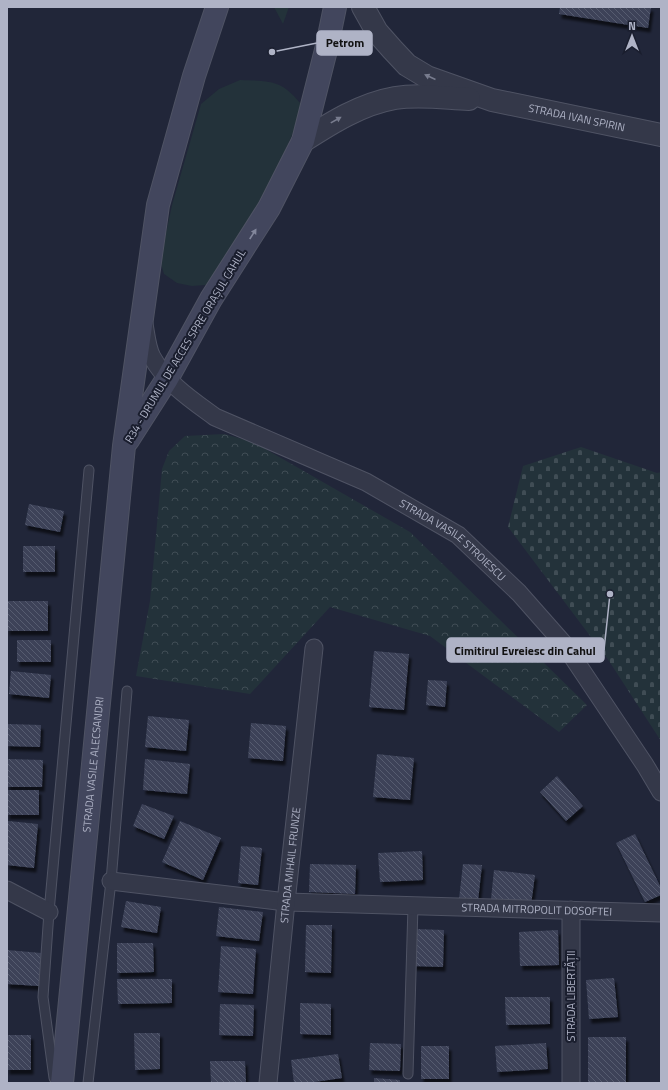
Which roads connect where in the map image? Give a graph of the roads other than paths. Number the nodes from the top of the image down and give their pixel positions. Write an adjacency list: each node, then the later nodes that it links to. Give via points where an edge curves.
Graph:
1 (217, 7): 7 (main road, R34 - DRUMUL DE ACCES SPRE ORAȘUL CAHUL, via 194,76 158,205)
2 (335, 7): 6 (main road, R34 - DRUMUL DE ACCES SPRE ORAȘUL CAHUL)
3 (363, 7): 4 (street, one-way to 3, via 427,77 407,64 377,32)
4 (492, 100): 5 (street, STRADA IVAN SPIRIN); 6 (street, one-way to 4, via 348,114 395,98)
5 (661, 135)
6 (303, 141): 8 (main road, R34 - DRUMUL DE ACCES SPRE ORAȘUL CAHUL, one-way to 6, via 211,299 269,208)
7 (142, 319): 8 (street, STRADA VASILE STROIESCU, via 152,356); 9 (main road, R34 - DRUMUL DE ACCES SPRE ORAȘUL CAHUL)
8 (167, 379): 9 (main road, R34 - DRUMUL DE ACCES SPRE ORAȘUL CAHUL); 13 (street, STRADA VASILE STROIESCU, via 215,417 366,482 458,535 519,593 564,644)
9 (124, 446): 23 (main road, STRADA VASILE ALECSANDRI)
10 (89, 470): 19 (lane)
11 (314, 648): 16 (street, STRADA MIHAIL FRUNZE)
12 (127, 691): 14 (lane)
13 (661, 792)
14 (111, 881): 16 (street, STRADA MITROPOLIT DOSOFTEI); 24 (lane)
15 (7, 890): 19 (street)
16 (286, 902): 17 (street, STRADA MITROPOLIT DOSOFTEI); 25 (street, STRADA MIHAIL FRUNZE)
17 (413, 906): 18 (street, STRADA MITROPOLIT DOSOFTEI); 21 (lane)
18 (571, 910): 20 (street, STRADA MITROPOLIT DOSOFTEI); 26 (street, STRADA LIBERTĂȚII)
19 (49, 912): 22 (lane, via 43,997)
20 (661, 912)
21 (408, 1074)
22 (55, 1083)
23 (62, 1083)
24 (88, 1083)
25 (268, 1083)
26 (571, 1083)

